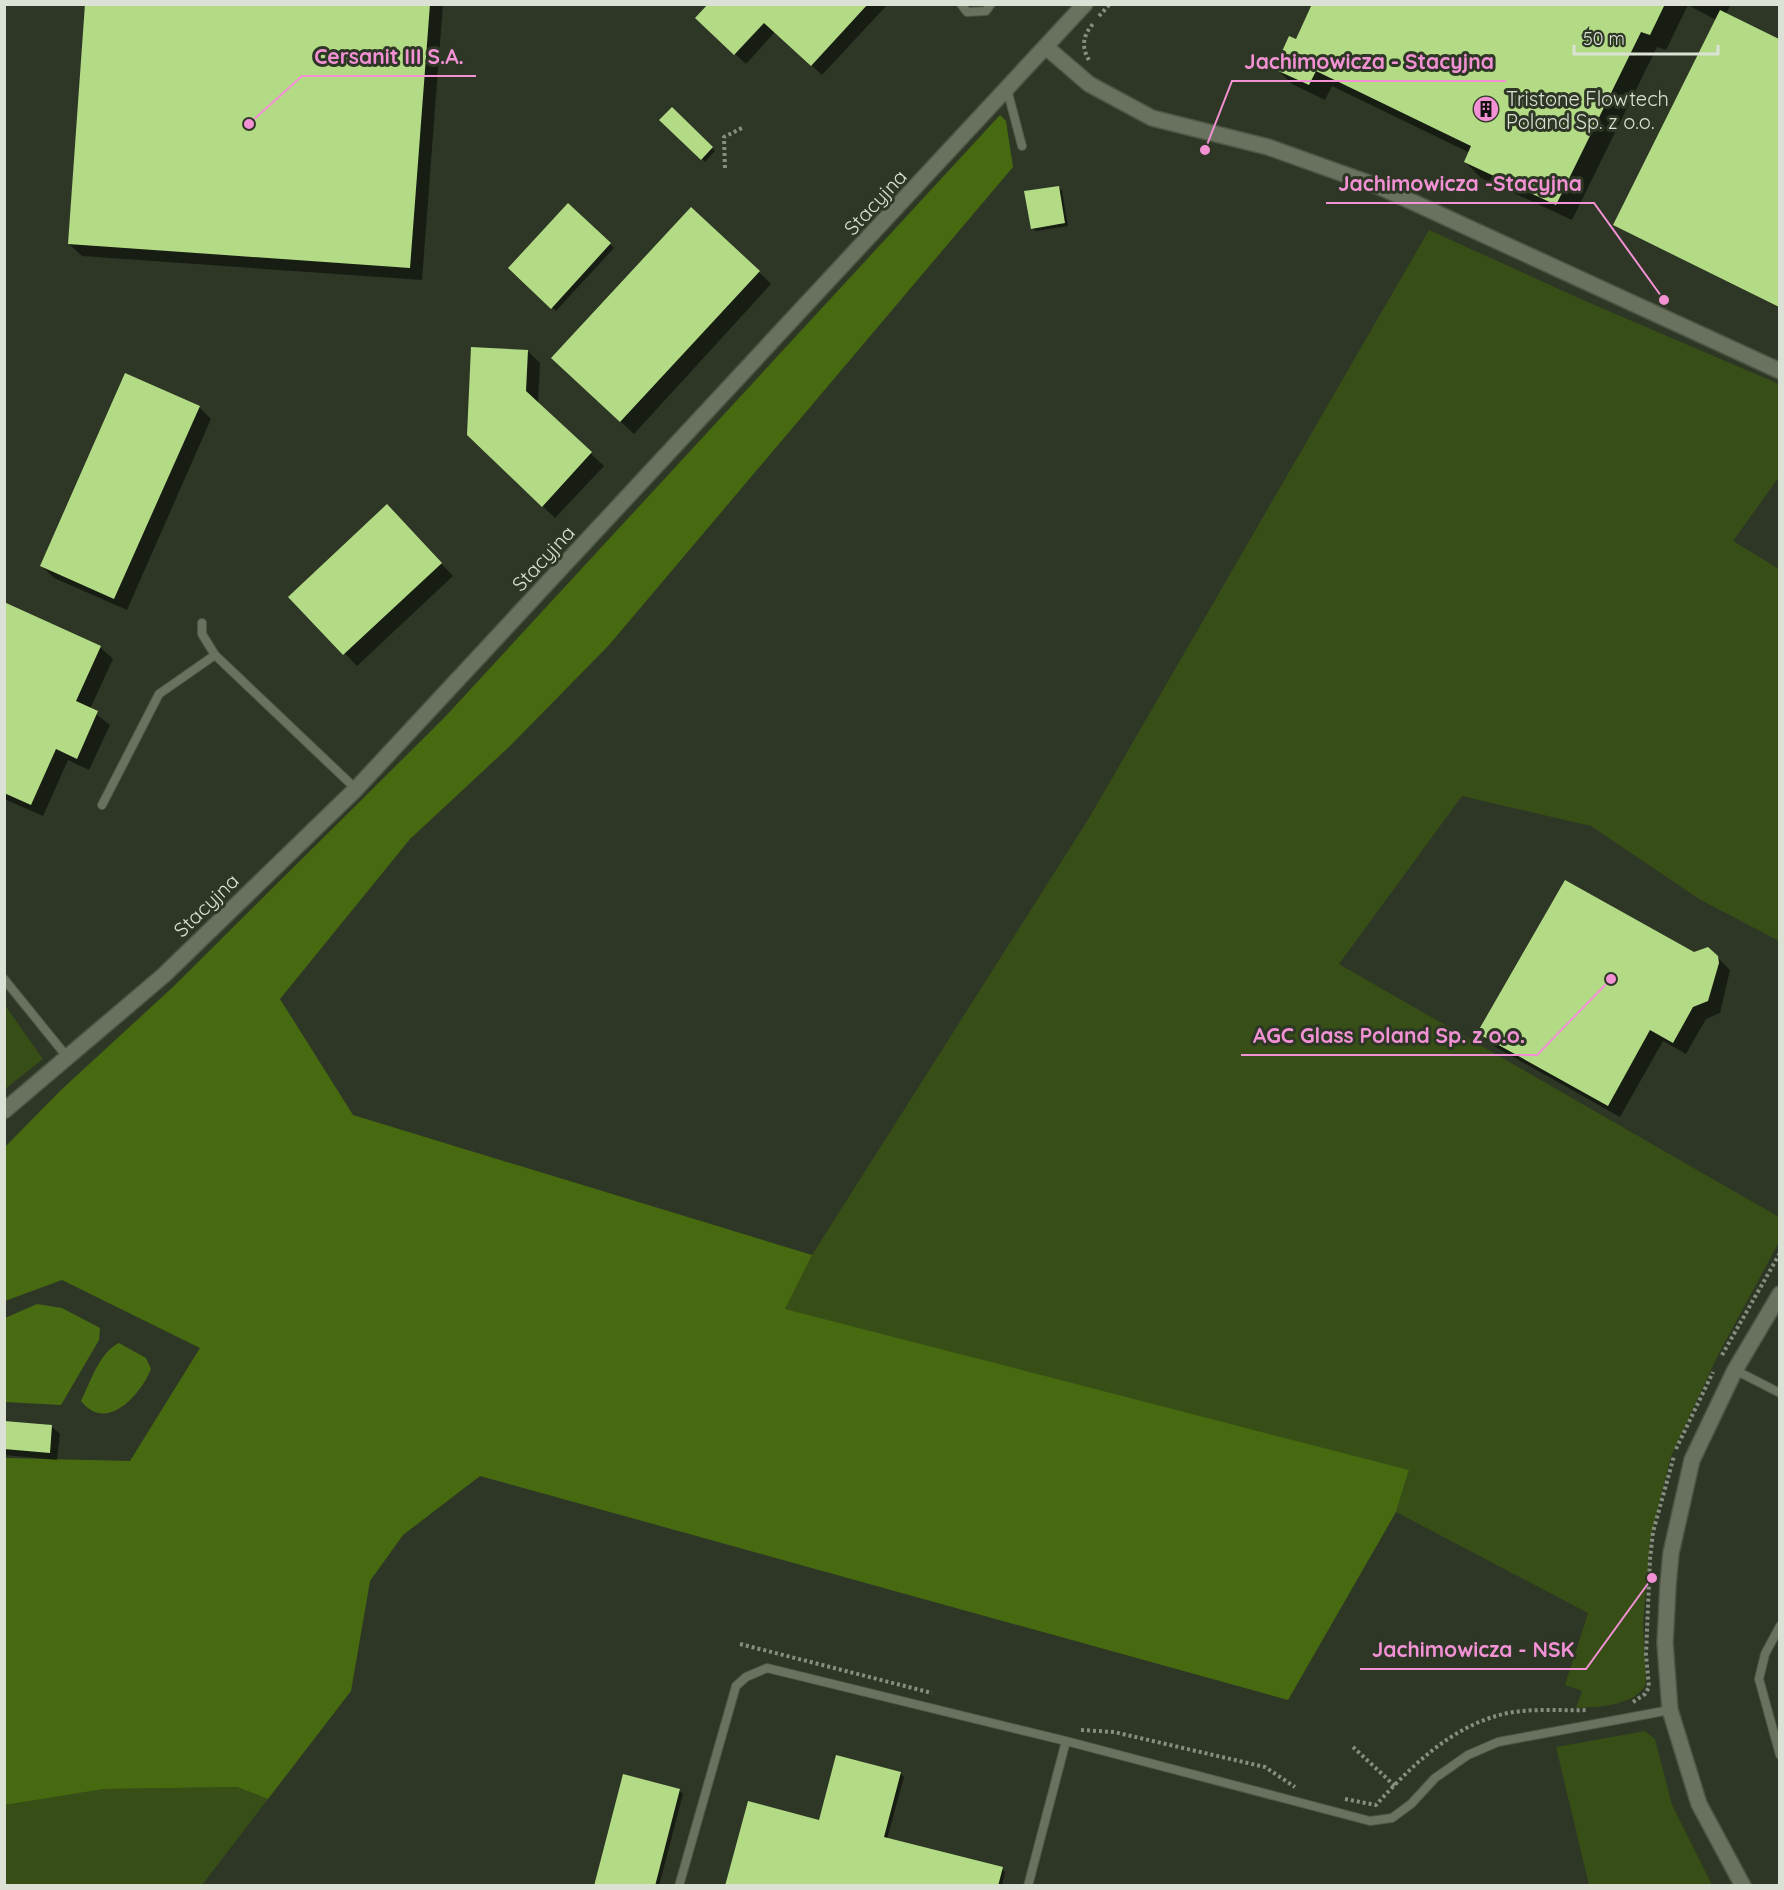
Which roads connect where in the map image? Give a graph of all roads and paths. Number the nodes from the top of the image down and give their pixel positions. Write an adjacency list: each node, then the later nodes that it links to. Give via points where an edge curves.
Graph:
1 (961, 4): 2 (lane, via 967,12 986,11)
2 (991, 4)
3 (1085, 4): 4 (street, Stacyjna)
4 (1046, 47): 5 (street, Stacyjna); 9 (street, via 1089,84 1152,118 1268,147 1380,187)
5 (1007, 89): 7 (lane); 12 (street, Stacyjna)
6 (744, 127): 8 (path, via 724,136)
7 (1022, 146)
8 (725, 168)
9 (1779, 371)
10 (202, 622): 11 (lane, via 202,634)
11 (215, 655): 12 (lane); 13 (lane, via 159,694)
12 (356, 789): 15 (street, Stacyjna, via 164,975)
13 (102, 805)
14 (4, 979): 15 (lane)
15 (68, 1058): 16 (street, Stacyjna)
16 (4, 1111)
17 (1779, 1253): 19 (path)
18 (1779, 1294): 21 (street)
19 (1718, 1362)
20 (1714, 1370): 26 (path, via 1675,1452 1653,1532 1646,1605 1649,1687 1645,1694)
21 (1735, 1370): 22 (lane); 28 (street, via 1692,1460 1671,1554 1665,1643)
22 (1779, 1394)
23 (1779, 1626): 32 (lane, via 1765,1654 1759,1679)
24 (741, 1644): 25 (path)
25 (938, 1694)
26 (1625, 1704)
27 (1595, 1709): 33 (path, via 1540,1709 1480,1721 1444,1742)
28 (1670, 1710): 30 (lane, via 1498,1742 1468,1755 1435,1778 1392,1818 1370,1821); 38 (street, via 1700,1804)
29 (1071, 1730): 34 (path, via 1114,1732 1265,1767)
30 (1066, 1741): 36 (lane, via 766,1668 736,1686); 37 (lane)
31 (1353, 1747): 33 (path)
32 (1779, 1755)
33 (1395, 1786): 35 (path, via 1376,1805)
34 (1301, 1791)
35 (1334, 1797)
36 (680, 1886)
37 (1028, 1886)
38 (1743, 1886)

